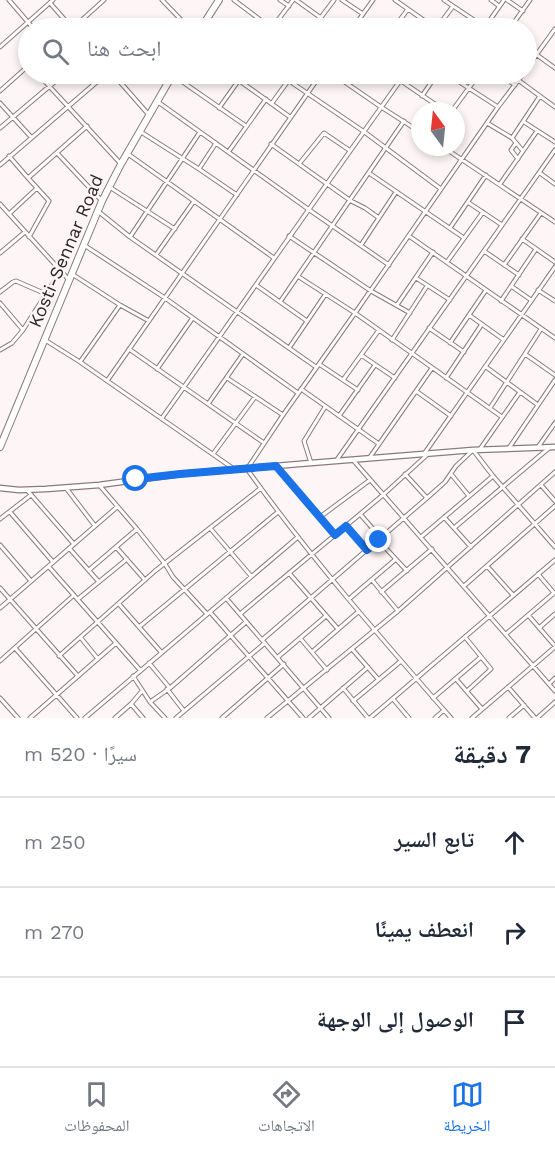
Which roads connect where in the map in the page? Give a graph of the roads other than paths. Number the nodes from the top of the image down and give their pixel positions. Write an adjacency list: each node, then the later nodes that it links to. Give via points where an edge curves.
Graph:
1 (9, 0): 23 (street)
2 (104, 0): 26 (street)
3 (162, 0): 27 (street)
4 (219, 0): 28 (highway)
5 (234, 0): 29 (street)
6 (280, 0): 18 (street)
7 (295, 0): 18 (street); 31 (street)
8 (334, 0): 31 (street)
9 (342, 0): 22 (street)
10 (373, 0): 22 (street)
11 (395, 0): 20 (street)
12 (444, 0): 17 (street)
13 (491, 0): 19 (street)
14 (506, 0): 19 (street); 21 (street)
15 (530, 0): 21 (street)
16 (52, 1): 24 (street); 25 (street)
17 (452, 3): 35 (street); 36 (street)
18 (288, 6): 30 (street)
19 (500, 6): 37 (street)
20 (408, 9): 33 (street); 34 (street)
21 (522, 11): 38 (street)
22 (363, 14): 32 (street)
23 (24, 18)
24 (33, 18)
25 (65, 18)
26 (83, 18)
27 (179, 18)
28 (208, 18)
29 (258, 18)
30 (279, 18)
31 (321, 18)
32 (360, 18)
33 (401, 18)
34 (422, 18)
35 (444, 18)
36 (472, 18)
37 (492, 18)
38 (517, 18)
39 (555, 29): 42 (street)
40 (18, 32): 41 (street)
41 (0, 47)
42 (537, 55): 43 (street)
43 (555, 69)
44 (18, 75): 65 (street)
45 (52, 84): 63 (street)
46 (94, 84): 75 (street)
47 (122, 84): 80 (street)
48 (167, 84): 70 (highway, Kosti-Sennar Road)
49 (187, 84): 79 (street)
50 (235, 84): 79 (street)
51 (245, 84): 69 (street)
52 (287, 84): 74 (street)
53 (294, 84): 66 (street)
54 (314, 84): 66 (street)
55 (348, 84): 76 (street)
56 (397, 84): 76 (street)
57 (406, 84): 67 (street)
58 (430, 84): 67 (street)
59 (463, 84): 64 (street)
60 (472, 84): 64 (street)
61 (524, 84): 68 (street)
62 (515, 85): 77 (street)
63 (50, 86): 75 (street); 81 (street)
64 (469, 88): 72 (street); 77 (street)
65 (0, 90)
66 (307, 93): 82 (street); 92 (street)
67 (422, 96): 71 (street)
68 (540, 96): 78 (street); 84 (street)
69 (266, 99): 74 (street); 87 (street)
70 (157, 101): 80 (highway, Kosti-Sennar Road); 93 (street)
71 (431, 102)
72 (459, 102)
73 (0, 103): 81 (street)
74 (272, 104): 82 (street)
75 (68, 105): 86 (street); 94 (street)
76 (381, 107): 83 (street); 92 (street)
77 (498, 107): 85 (street)
78 (555, 107)
79 (219, 108): 87 (street)
80 (149, 115): 91 (highway, Kosti-Sennar Road)
81 (13, 117): 89 (street); 94 (street)
82 (291, 117): 99 (street)
83 (404, 122): 88 (street); 100 (street)
84 (524, 122): 90 (street); 95 (street)
85 (487, 123): 95 (street); 111 (street)
86 (87, 126): 105 (street); 112 (street)
87 (246, 126): 103 (street)
88 (411, 126)
89 (0, 128)
90 (537, 130): 96 (street); 104 (street)
91 (139, 131): 106 (highway, Kosti-Sennar Road); 109 (street)
92 (363, 131): 100 (street); 101 (street)
93 (200, 132): 98 (street); 109 (street)
94 (31, 137): 107 (street)
95 (512, 138): 97 (street)
96 (555, 142)
97 (516, 143): 104 (street); 110 (street, via 511,150)
98 (216, 144): 103 (street); 115 (street)
99 (271, 144): 113 (street); 116 (street)
100 (386, 148): 118 (street); 127 (street)
101 (349, 150): 113 (street, via 324,133); 122 (street)
102 (555, 150): 117 (street)
103 (229, 151): 116 (street)
104 (524, 151): 110 (street)
105 (57, 153): 120 (street); 131 (street)
106 (127, 153): 112 (highway, Kosti-Sennar Road); 121 (street)
107 (9, 156): 114 (street); 120 (street)
108 (456, 156): 111 (street)
109 (182, 158): 115 (street); 121 (street)
110 (518, 159): 123 (street)
111 (462, 160): 119 (street); 127 (street)
112 (121, 164): 125 (highway, Kosti-Sennar Road)
113 (299, 164): 122 (street)
114 (0, 165)
115 (199, 169): 129 (street)
116 (254, 170): 129 (street); 136 (street)
117 (539, 172): 124 (street); 130 (street)
118 (369, 173): 128 (street); 133 (street)
119 (486, 175): 123 (street); 134 (street)
120 (28, 178): 126 (street)
121 (166, 181): 132 (street); 139 (street)
122 (326, 184): 133 (street); 136 (street)
123 (500, 184): 130 (street)
124 (555, 184)
125 (109, 187): 131 (highway, Kosti-Sennar Road); 139 (street)
126 (37, 188): 138 (street); 154 (street, via 49,202)
127 (441, 189): 140 (street)
128 (396, 192): 140 (street); 144 (street)
129 (237, 195): 145 (street)
130 (521, 198): 142 (street); 147 (street)
131 (102, 201): 137 (highway, Kosti-Sennar Road)
132 (194, 201): 145 (street); 150 (street)
133 (351, 201): 144 (street); 148 (street)
134 (468, 202): 141 (street); 149 (street)
135 (0, 204): 138 (street)
136 (308, 209): 148 (street); 152 (street)
137 (98, 211): 155 (street); 158 (highway, Kosti-Sennar Road)
138 (7, 212): 143 (street); 151 (street)
139 (147, 212): 150 (street); 155 (street)
140 (426, 212): 149 (street); 153 (street)
141 (483, 212): 147 (street); 156 (street)
142 (541, 212): 146 (street); 157 (street)
143 (0, 216)
144 (379, 218): 159 (street)
145 (219, 220): 166 (street); 172 (street)
146 (555, 221)
147 (502, 225): 161 (street)
148 (333, 227): 159 (street); 164 (street)
149 (450, 228): 156 (street)
150 (175, 229): 165 (street)
151 (25, 232): 154 (street); 163 (street)
152 (290, 236): 164 (street); 166 (street)
153 (409, 236): 162 (street); 169 (street)
154 (29, 237): 171 (street)
155 (130, 237): 165 (street)
156 (464, 238): 167 (street)
157 (522, 239): 160 (street); 170 (street)
158 (84, 245): 175 (highway, Kosti-Sennar Road); 187 (street)
159 (361, 245): 169 (street)
160 (536, 249): 168 (street); 173 (street)
161 (484, 251): 170 (street); 174 (street)
162 (433, 252): 167 (street); 177 (street)
163 (0, 253)
164 (315, 253): 176 (street); 183 (street)
165 (156, 255): 172 (street)
166 (274, 258): 178 (street)
167 (447, 262): 174 (street)
168 (555, 264): 182 (street)
169 (389, 265): 183 (street)
170 (504, 265): 173 (street)
171 (60, 271): 175 (street); 185 (street)
172 (182, 273): 187 (street); 196 (street)
173 (519, 275): 180 (street)
174 (466, 276): 181 (street); 188 (street)
175 (71, 277): 194 (street); 211 (highway, Kosti-Sennar Road)
176 (298, 277): 186 (street); 193 (street)
177 (416, 278): 179 (street); 195 (street)
178 (256, 285): 193 (street); 196 (street)
179 (427, 286): 188 (street); 197 (street)
180 (511, 286): 189 (street); 190 (street)
181 (486, 290): 190 (street); 199 (street)
182 (538, 290): 189 (street); 191 (street)
183 (371, 291): 195 (street); 198 (street)
184 (0, 292): 185 (street, via 16,281)
185 (46, 294): 207 (street)
186 (325, 295): 198 (street); 203 (street)
187 (165, 298): 201 (street); 202 (street)
188 (450, 300): 205 (street)
189 (531, 300): 200 (street)
190 (501, 301): 200 (street)
191 (555, 302)
192 (0, 303): 207 (street)
193 (280, 303): 203 (street)
194 (120, 305): 202 (street); 223 (street)
195 (397, 305): 197 (street)
196 (237, 311): 209 (street); 215 (street)
197 (410, 313): 212 (street)
198 (356, 314): 208 (street); 225 (street)
199 (469, 315): 204 (street); 214 (street)
200 (521, 315): 206 (street); 213 (street)
201 (193, 318): 209 (street); 228 (street)
202 (149, 321): 216 (street)
203 (307, 321): 215 (street)
204 (482, 324): 213 (street); 218 (street)
205 (429, 328): 214 (street); 219 (street)
206 (541, 329): 210 (street); 221 (street)
207 (23, 330): 217 (street)
208 (379, 330): 212 (street); 222 (street)
209 (220, 338): 220 (street); 237 (street)
210 (555, 338)
211 (45, 339): 223 (street); 258 (highway, Kosti-Sennar Road)
212 (393, 340): 219 (street)
213 (504, 340): 226 (street)
214 (450, 343): 218 (street)
215 (289, 348): 225 (street)
216 (129, 349): 228 (street); 235 (street)
217 (0, 350)
218 (464, 352): 232 (street)
219 (412, 353): 227 (street); 231 (street)
220 (243, 354): 230 (street); 239 (street)
221 (525, 354): 229 (street); 236 (street)
222 (361, 355): 224 (street); 233 (street)
223 (80, 362): 235 (street)
224 (375, 365): 231 (street); 238 (street)
225 (317, 366): 233 (street); 239 (street)
226 (486, 367): 236 (street); 242 (street)
227 (432, 368): 232 (street); 240 (street)
228 (157, 369): 237 (street)
229 (555, 375)
230 (227, 378): 243 (street); 244 (street)
231 (395, 378): 255 (street)
232 (446, 378): 242 (street)
233 (343, 380): 238 (street)
234 (555, 380): 245 (street)
235 (107, 381): 252 (street)
236 (507, 383): 241 (street); 247 (street)
237 (184, 388): 244 (street); 252 (street)
238 (358, 390): 249 (street)
239 (300, 391): 246 (street); 248 (street)
240 (416, 391): 250 (street); 257 (street)
241 (520, 392): 245 (street); 251 (street)
242 (468, 393): 247 (street); 250 (street)
243 (255, 397): 248 (street); 253 (street)
244 (208, 404): 253 (street)
245 (538, 405): 261 (street)
246 (326, 407): 249 (street); 269 (street, via 303,441)
247 (490, 408): 251 (street)
248 (283, 415): 256 (street)
249 (339, 416): 255 (street)
250 (451, 416): 265 (street)
251 (502, 417): 262 (street)
252 (162, 418): 264 (street)
253 (236, 423): 256 (street); 264 (street)
254 (555, 423): 259 (street)
255 (358, 430): 257 (street); 268 (street)
256 (264, 443): 271 (street)
257 (379, 444): 266 (street)
258 (0, 447)
259 (538, 447): 260 (street); 261 (street)
260 (552, 447): 280 (street)
261 (509, 448): 262 (street)
262 (480, 449): 263 (street)
263 (473, 450): 265 (street); 275 (street); 276 (street)
264 (213, 454): 272 (street)
265 (426, 454): 266 (street); 274 (street)
266 (369, 459): 267 (street)
267 (353, 460): 268 (street); 277 (street)
268 (336, 461): 269 (street)
269 (311, 463): 270 (street)
270 (276, 466): 271 (street); 295 (street)
271 (247, 469): 272 (street); 283 (street)
272 (235, 470): 278 (street)
273 (555, 472): 279 (street)
274 (405, 474): 285 (street); 287 (street)
275 (451, 474): 286 (street); 287 (street)
276 (493, 476): 280 (street); 286 (street)
277 (370, 480): 285 (street); 295 (street)
278 (99, 485): 282 (street); 291 (street)
279 (541, 485): 288 (street); 289 (street)
280 (503, 487): 289 (street); 303 (street)
281 (0, 488): 284 (street)
282 (66, 488): 284 (street); 300 (street)
283 (261, 488): 293 (street); 302 (street)
284 (29, 493): 292 (street); 309 (street)
285 (382, 495): 294 (street); 298 (street)
286 (469, 496): 296 (street)
287 (427, 498): 298 (street)
288 (555, 501)
289 (518, 506): 299 (street); 312 (street)
290 (555, 506): 299 (street)
291 (117, 507): 300 (street); 304 (street)
292 (10, 512): 297 (street); 322 (street)
293 (278, 512): 306 (street); 317 (street)
294 (360, 514): 301 (street); 308 (street)
295 (320, 517): 305 (street)
296 (444, 517): 303 (street); 307 (street)
297 (0, 519)
298 (405, 519): 307 (street); 308 (street)
299 (535, 524): 314 (street); 324 (street)
300 (95, 526): 309 (street)
301 (346, 526): 305 (street); 316 (street)
302 (210, 528): 317 (street); 323 (street)
303 (454, 528): 312 (street)
304 (137, 529): 311 (street); 323 (street)
305 (335, 535): 318 (street)
306 (298, 537): 318 (street); 331 (street)
307 (421, 537): 315 (street)
308 (380, 539): 316 (street); 320 (street)
309 (74, 544): 313 (street)
310 (0, 545): 335 (street)
311 (116, 547): 319 (street); 327 (street)
312 (471, 547): 326 (street)
313 (69, 548): 322 (street); 327 (street)
314 (555, 548)
315 (432, 549): 326 (street); 328 (street)
316 (367, 550): 332 (street)
317 (230, 551): 331 (street); 339 (street)
318 (312, 554): 329 (street); 332 (street)
319 (127, 559): 334 (street); 336 (street)
320 (396, 559): 328 (street); 333 (street)
321 (555, 560): 330 (street)
322 (53, 562): 325 (street)
323 (165, 564): 334 (street); 339 (street)
324 (487, 566): 337 (street); 343 (street)
325 (49, 567): 335 (street); 342 (street)
326 (447, 567): 337 (street); 352 (street)
327 (89, 570): 336 (street)
328 (406, 571): 340 (street)
329 (289, 573): 345 (street); 354 (street)
330 (538, 574): 341 (street); 343 (street)
331 (251, 576): 344 (street)
332 (333, 579): 345 (street); 347 (street)
333 (371, 579): 340 (street); 347 (street)
334 (145, 580): 349 (street)
335 (31, 581): 348 (street)
336 (99, 582): 346 (street)
337 (464, 586): 356 (street)
338 (0, 588): 348 (street)
339 (185, 588): 353 (street); 361 (street)
340 (381, 592): 352 (street)
341 (555, 594): 357 (street)
342 (74, 595): 346 (street); 364 (street)
343 (513, 596): 356 (street)
344 (226, 598): 353 (street); 354 (street)
345 (311, 598): 358 (street); 371 (street)
346 (78, 599): 359 (street)
347 (349, 599): 351 (street)
348 (10, 600): 350 (street); 364 (street)
349 (119, 604): 359 (street); 361 (street)
350 (0, 608)
351 (358, 611): 363 (street); 365 (street)
352 (398, 611): 365 (street)
353 (208, 613): 367 (street); 377 (street)
354 (240, 614): 360 (street)
355 (555, 614): 362 (street)
356 (489, 615): 366 (street); 368 (street)
357 (528, 615): 362 (street); 366 (street)
358 (326, 616): 363 (street); 370 (street)
359 (98, 622): 369 (street); 372 (street)
360 (246, 622): 367 (street); 371 (street)
361 (139, 627): 377 (street)
362 (539, 628): 373 (street)
363 (338, 629): 378 (street)
364 (36, 630): 374 (street); 380 (street)
365 (374, 630): 375 (street); 386 (street)
366 (506, 634): 389 (street)
367 (231, 635): 381 (street); 402 (street)
368 (465, 637): 383 (street); 398 (street)
369 (81, 638): 380 (street); 384 (street)
370 (300, 638): 378 (street); 382 (street)
371 (263, 642): 381 (street); 382 (street)
372 (116, 643): 384 (street); 391 (street)
373 (555, 646): 376 (street)
374 (15, 648): 385 (street); 408 (street)
375 (352, 649): 390 (street); 392 (street)
376 (551, 650): 379 (street); 389 (street)
377 (161, 652): 387 (street)
378 (312, 652): 392 (street)
379 (555, 655)
380 (59, 656): 393 (street)
381 (250, 656): 395 (street); 423 (street)
382 (278, 657): 388 (street)
383 (481, 657): 399 (street); 406 (street, via 491,670)
384 (98, 659): 393 (street)
385 (0, 661)
386 (401, 661): 397 (street); 398 (street)
387 (148, 663): 391 (street); 402 (street)
388 (284, 664): 395 (street); 403 (street)
389 (533, 665): 400 (street); 401 (street)
390 (368, 667): 397 (street); 404 (street)
391 (140, 670): 394 (street)
392 (327, 670): 403 (street)
393 (78, 676): 408 (street)
394 (133, 676): 405 (street); 425 (street)
395 (268, 677): 413 (street); 434 (street)
396 (555, 678): 400 (street)
397 (378, 679): 412 (street)
398 (417, 679): 410 (street); 411 (street)
399 (456, 679): 406 (street); 410 (street)
400 (549, 684): 407 (street)
401 (508, 687): 418 (street); 421 (street)
402 (168, 688): 414 (street); 423 (street)
403 (303, 688): 413 (street); 420 (street)
404 (343, 688): 412 (street); 420 (street)
405 (142, 690): 414 (street); 417 (street)
406 (467, 691): 421 (street)
407 (555, 692)
408 (56, 695): 427 (street); 428 (street)
409 (0, 698): 416 (street)
410 (433, 698): 422 (street)
411 (393, 699): 439 (street); 440 (street)
412 (353, 700): 439 (street)
413 (288, 701): 435 (street); 436 (street)
414 (150, 702): 424 (street)
415 (555, 702): 445 (street)
416 (4, 703): 419 (street); 426 (street)
417 (131, 704): 429 (street); 430 (street)
418 (524, 705): 444 (street); 445 (street)
419 (0, 706)
420 (320, 708): 437 (street); 438 (street)
421 (482, 709): 443 (street)
422 (444, 710): 441 (street); 442 (street)
423 (184, 711): 433 (street)
424 (162, 714): 431 (street); 432 (street)
425 (87, 717)
426 (18, 718)
427 (30, 718)
428 (77, 718)
429 (115, 718)
430 (143, 718)
431 (158, 718)
432 (165, 718)
433 (176, 718)
434 (223, 718)
435 (267, 718)
436 (303, 718)
437 (309, 718)
438 (329, 718)
439 (369, 718)
440 (409, 718)
441 (435, 718)
442 (451, 718)
443 (472, 718)
444 (510, 718)
445 (536, 718)

